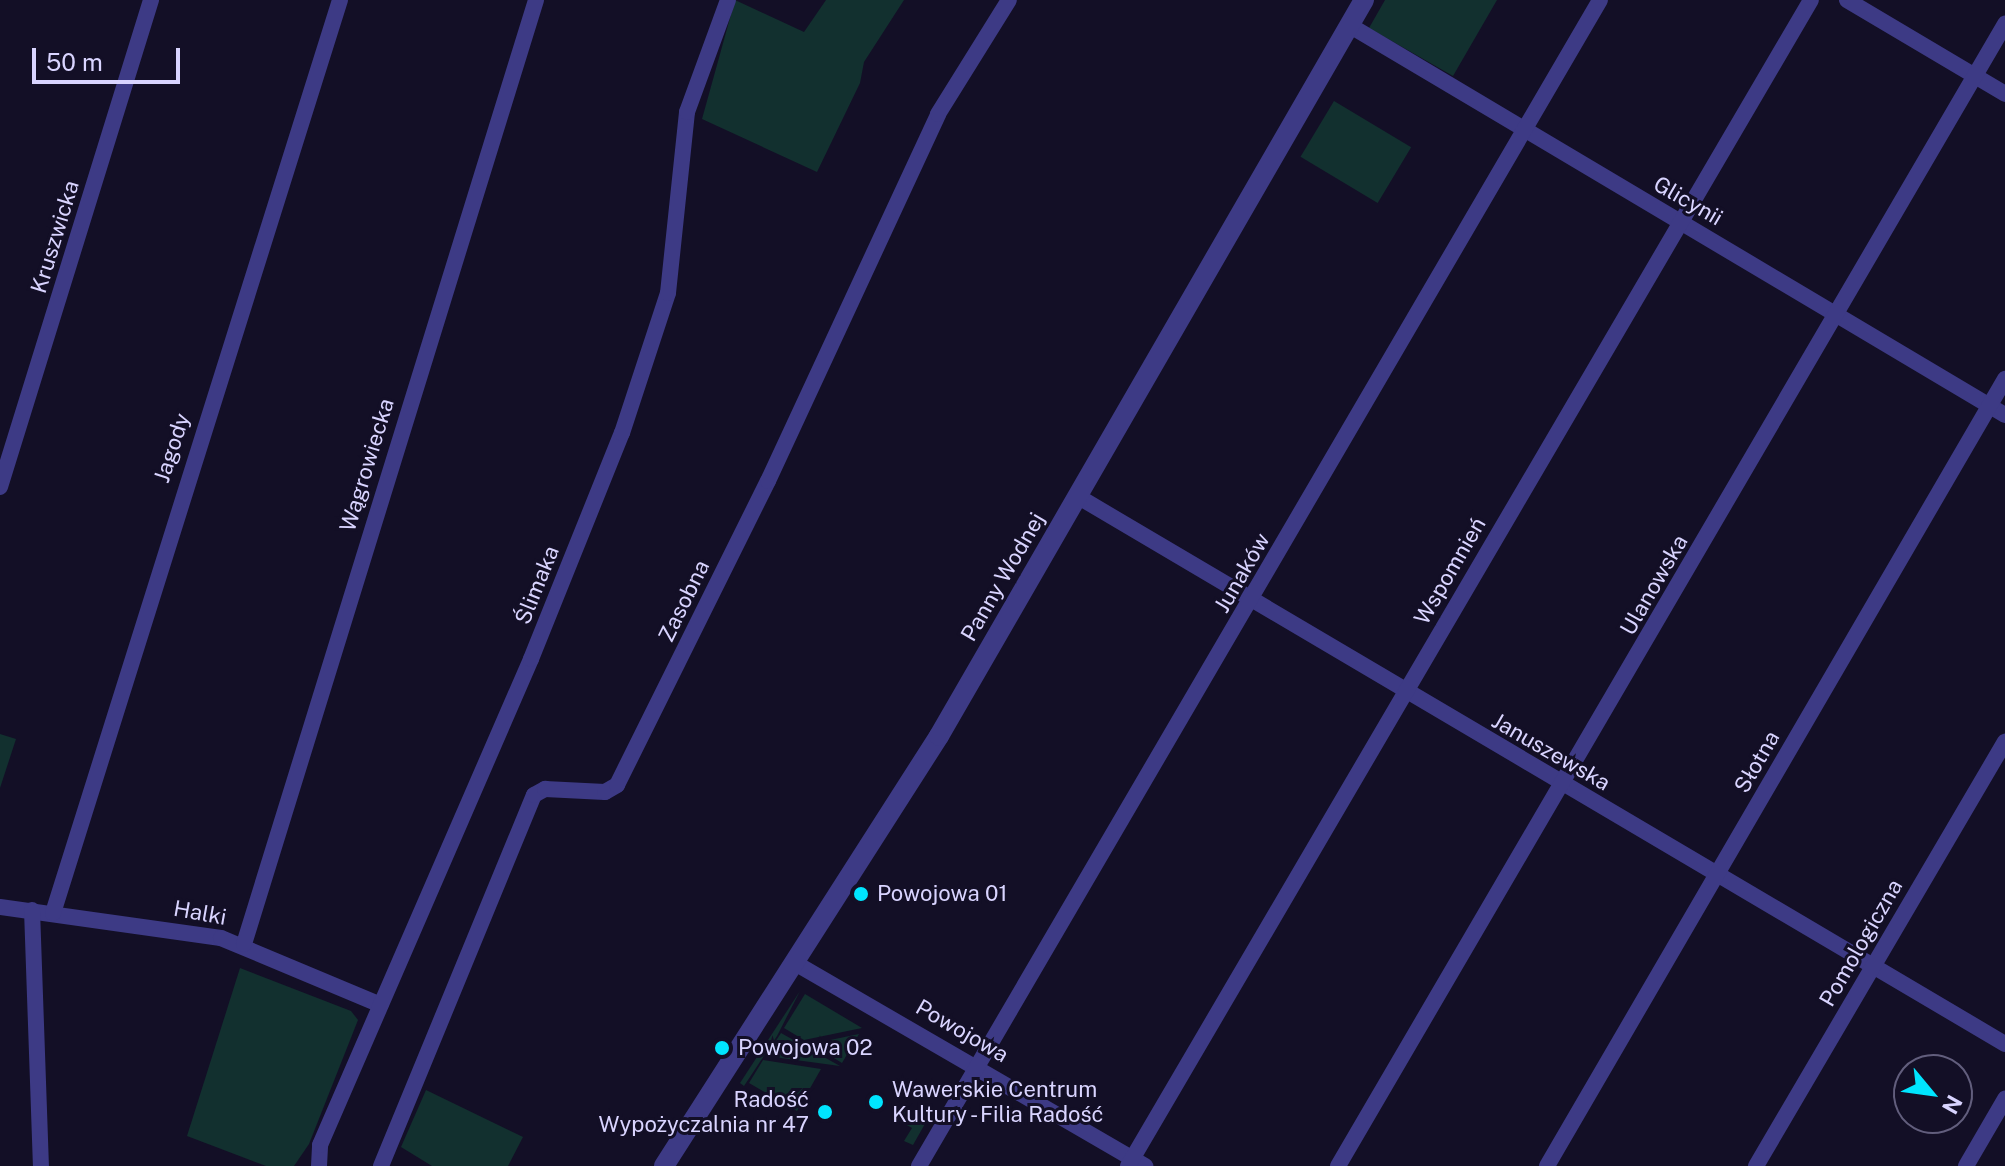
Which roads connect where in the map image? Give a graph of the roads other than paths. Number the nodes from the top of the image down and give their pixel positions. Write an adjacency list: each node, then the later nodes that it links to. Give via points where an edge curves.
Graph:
1 (151, 0): 20 (street, Kruszwicka)
2 (340, 0): 29 (street, Jagody, via 170,526)
3 (536, 0): 30 (street, Wągrowiecka)
4 (728, 0): 33 (street, Ślimaka, via 687,112 668,293 622,433)
5 (1009, 0): 40 (street, Zasobna, via 934,123 784,447 617,785 605,792 545,789 534,795)
6 (1364, 0): 11 (street, Panny Wodnej)
7 (1600, 0): 14 (street, Junaków)
8 (1811, 0): 15 (street, Wspomnień)
9 (1847, 0): 12 (street)
10 (2005, 24): 12 (street, Ulanowska)
11 (1349, 25): 14 (street, Glicynii); 21 (street, Panny Wodnej)
12 (1975, 76): 13 (street); 16 (street, Ulanowska)
13 (2005, 94)
14 (1527, 132): 15 (street, Glicynii); 22 (street, Junaków)
15 (1680, 222): 16 (street, Glicynii); 23 (street, Wspomnień)
16 (1838, 312): 18 (street, Glicynii); 25 (street, Ulanowska)
17 (2005, 379): 18 (street, Słotna)
18 (1989, 406): 19 (street, Glicynii); 26 (street, Słotna)
19 (2005, 415)
20 (0, 487)
21 (1077, 496): 22 (street, Januszewska); 31 (street, Panny Wodnej, via 939,736)
22 (1251, 601): 23 (street, Januszewska); 35 (street, Junaków)
23 (1405, 692): 25 (street, Januszewska); 37 (street, Wspomnień)
24 (2005, 742): 32 (street, Pomologiczna)
25 (1563, 784): 26 (street, Januszewska); 43 (street, Ulanowska)
26 (1717, 874): 32 (street, Januszewska); 44 (street, Słotna)
27 (0, 907): 28 (street, Halki)
28 (32, 910): 29 (street, Halki); 38 (street)
29 (53, 913): 30 (street, Halki)
30 (244, 944): 33 (street, Halki)
31 (795, 963): 35 (street, Powojowa); 41 (street, Panny Wodnej)
32 (1872, 967): 34 (street, Januszewska); 45 (street, Pomologiczna)
33 (381, 1005): 39 (street, Ślimaka, via 320,1145)
34 (2005, 1044)
35 (978, 1066): 37 (street, Powojowa); 42 (street, Junaków)
36 (2005, 1099): 46 (street)
37 (1136, 1163)
38 (41, 1166)
39 (319, 1166)
40 (381, 1166)
41 (664, 1166)
42 (919, 1166)
43 (1338, 1166)
44 (1547, 1166)
45 (1756, 1166)
46 (1966, 1166)

